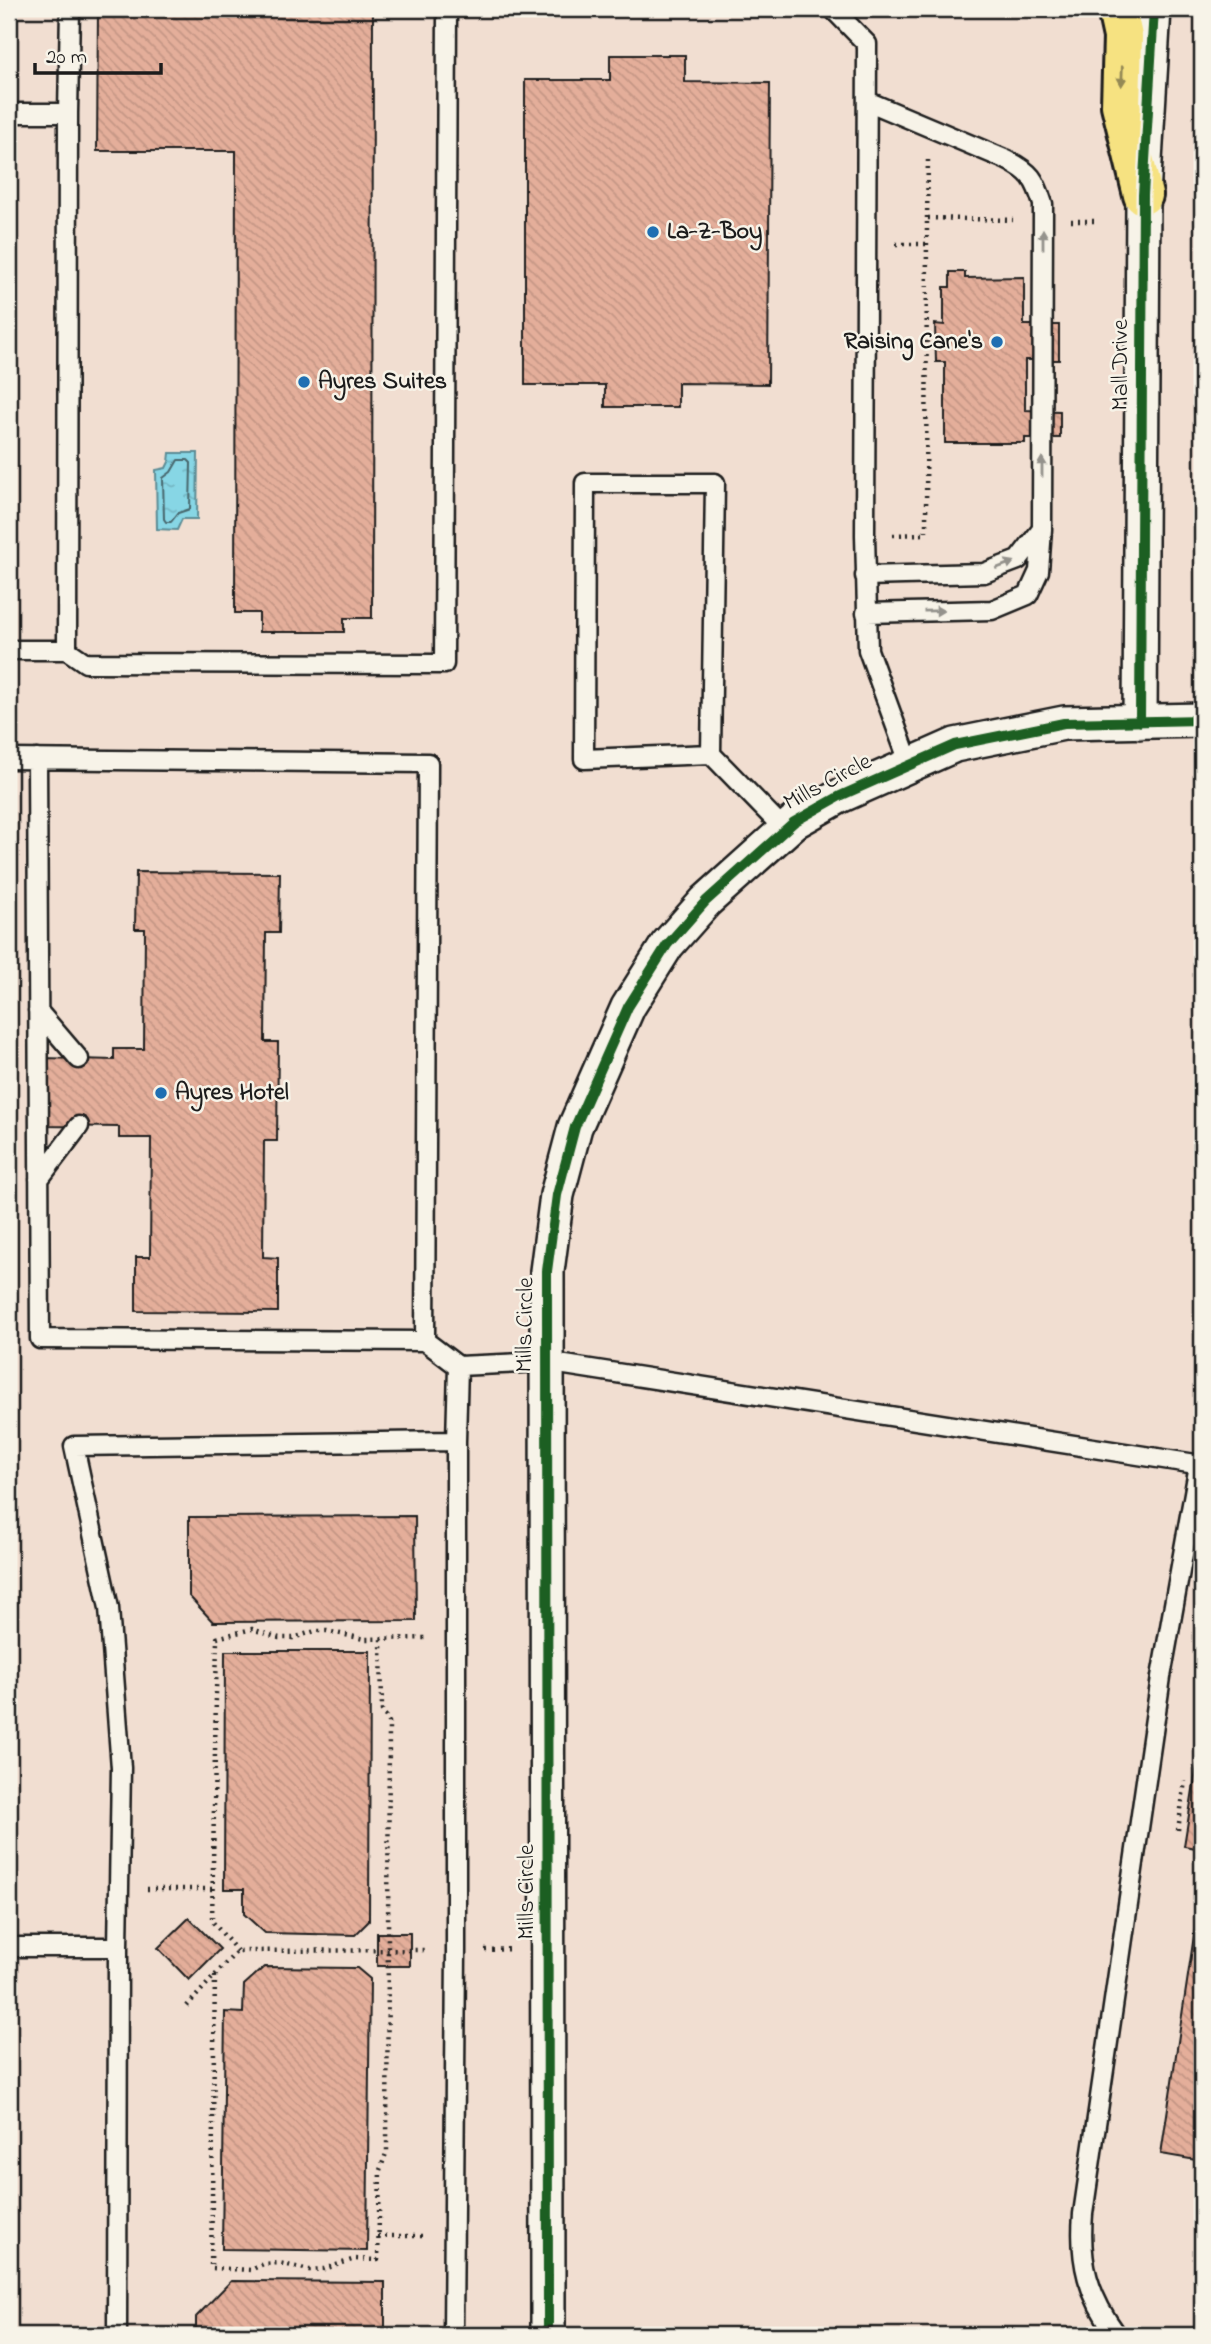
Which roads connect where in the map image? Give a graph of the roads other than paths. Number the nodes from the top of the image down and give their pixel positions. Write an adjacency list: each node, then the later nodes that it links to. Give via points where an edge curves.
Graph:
1 (70, 9): 8 (lane)
2 (447, 9): 14 (lane, via 444,664 86,663)
3 (833, 9): 6 (lane, via 867,44)
4 (1117, 9): 9 (main road, one-way to 9, via 1123,37 1121,105)
5 (1154, 9): 9 (street, Mall Drive)
6 (867, 101): 10 (lane, one-way to 6, via 1043,204 1037,183 1026,169); 11 (lane)
7 (9, 113): 8 (lane)
8 (68, 113): 14 (lane)
9 (1143, 195): 16 (street, Mall Drive)
10 (1042, 529): 11 (lane, one-way to 10, via 984,573 1018,560); 12 (lane, one-way to 10, via 992,610 1028,595 1039,571)
11 (865, 576): 12 (lane)
12 (866, 613): 20 (lane, via 868,650)
13 (9, 650): 14 (lane)
14 (68, 650)
15 (1202, 720): 16 (street, Mills Circle)
16 (1140, 722): 20 (street, Mills Circle, via 1065,723 955,745)
17 (711, 754): 17 (lane, via 715,483 585,483 584,759); 21 (lane)
18 (9, 759): 19 (lane)
19 (37, 759): 22 (lane); 26 (lane, via 428,763)
20 (911, 765): 21 (street, Mills Circle, via 840,796)
21 (785, 830): 27 (street, Mills Circle, via 706,901 667,945 628,1007 575,1127 557,1195 547,1271)
22 (38, 1011): 23 (lane); 25 (lane)
23 (79, 1059)
24 (79, 1126): 25 (lane)
25 (39, 1179): 26 (lane, via 40,1339)
26 (425, 1341): 28 (lane)
27 (546, 1362): 28 (lane); 30 (lane); 35 (street, Mills Circle)
28 (458, 1366): 29 (lane)
29 (456, 1441): 32 (lane, via 74,1446 108,1608 121,1768); 34 (lane)
30 (1201, 1465): 36 (lane, via 1161,1677 1083,2214 1080,2245 1089,2287)
31 (9, 1947): 32 (lane)
32 (118, 1947): 33 (lane)
33 (117, 2335)
34 (453, 2335)
35 (548, 2335)
36 (1116, 2335)

